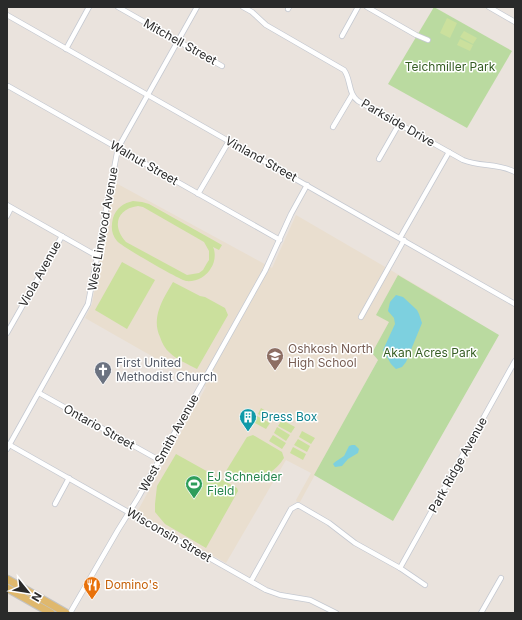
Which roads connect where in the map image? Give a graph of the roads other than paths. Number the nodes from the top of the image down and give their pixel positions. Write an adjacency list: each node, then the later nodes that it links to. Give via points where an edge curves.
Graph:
1 (89, 7): 13 (street)
2 (118, 7): 12 (street, Mitchell Street)
3 (196, 7): 12 (street, West Linwood Avenue)
4 (243, 7): 17 (street, Parkside Drive, via 266,25 344,70)
5 (358, 7): 10 (street)
6 (367, 7): 11 (street)
7 (489, 7): 9 (street)
8 (7, 15): 13 (street, Vinland Street)
9 (515, 22)
10 (342, 36)
11 (428, 40)
12 (178, 41): 14 (street, Mitchell Street); 16 (street, West Linwood Avenue)
13 (66, 48): 16 (street, Vinland Street)
14 (222, 66)
15 (8, 86): 21 (street, Walnut Street)
16 (147, 95): 20 (street, Vinland Street); 21 (street, West Linwood Avenue)
17 (352, 95): 18 (street, Parkside Drive); 19 (street)
18 (399, 124): 22 (street, Parkside Drive); 23 (street)
19 (334, 127)
20 (229, 141): 25 (street, Vinland Street); 26 (street)
21 (118, 148): 26 (street, Walnut Street); 32 (street, West Linwood Avenue)
22 (449, 152): 24 (street, Parkside Drive, via 470,163 503,167); 30 (street)
23 (378, 160)
24 (515, 172)
25 (307, 185): 30 (street, Vinland Street); 31 (street, West Smith Avenue)
26 (198, 194): 31 (street, Walnut Street)
27 (9, 206): 28 (street); 29 (street)
28 (7, 216)
29 (62, 236): 32 (street); 35 (street, Viola Avenue)
30 (402, 239): 33 (street, Vinland Street); 34 (street)
31 (280, 240): 39 (street, West Smith Avenue, via 266,271)
32 (97, 256): 37 (street, West Linwood Avenue, via 88,304)
33 (515, 304)
34 (361, 317)
35 (7, 333)
36 (515, 361): 43 (street, Park Ridge Avenue)
37 (39, 393): 38 (street, West Linwood Avenue); 39 (street, Ontario Street)
38 (8, 446): 40 (street, Wisconsin Street)
39 (159, 460): 42 (street, West Smith Avenue)
40 (69, 478): 41 (street); 42 (street, Wisconsin Street)
41 (55, 504)
42 (129, 512): 46 (street, Wisconsin Street); 51 (street, West Smith Avenue)
43 (400, 568): 46 (street, via 360,546 323,519 296,505); 47 (street)
44 (501, 578): 53 (street)
45 (9, 580): 48 (street); 50 (main road)
46 (251, 581): 52 (street, Wisconsin Street, via 271,592 310,600)
47 (425, 584)
48 (7, 588): 49 (main road)
49 (51, 613)
50 (66, 613)
51 (70, 613)
52 (336, 613)
53 (481, 613)

